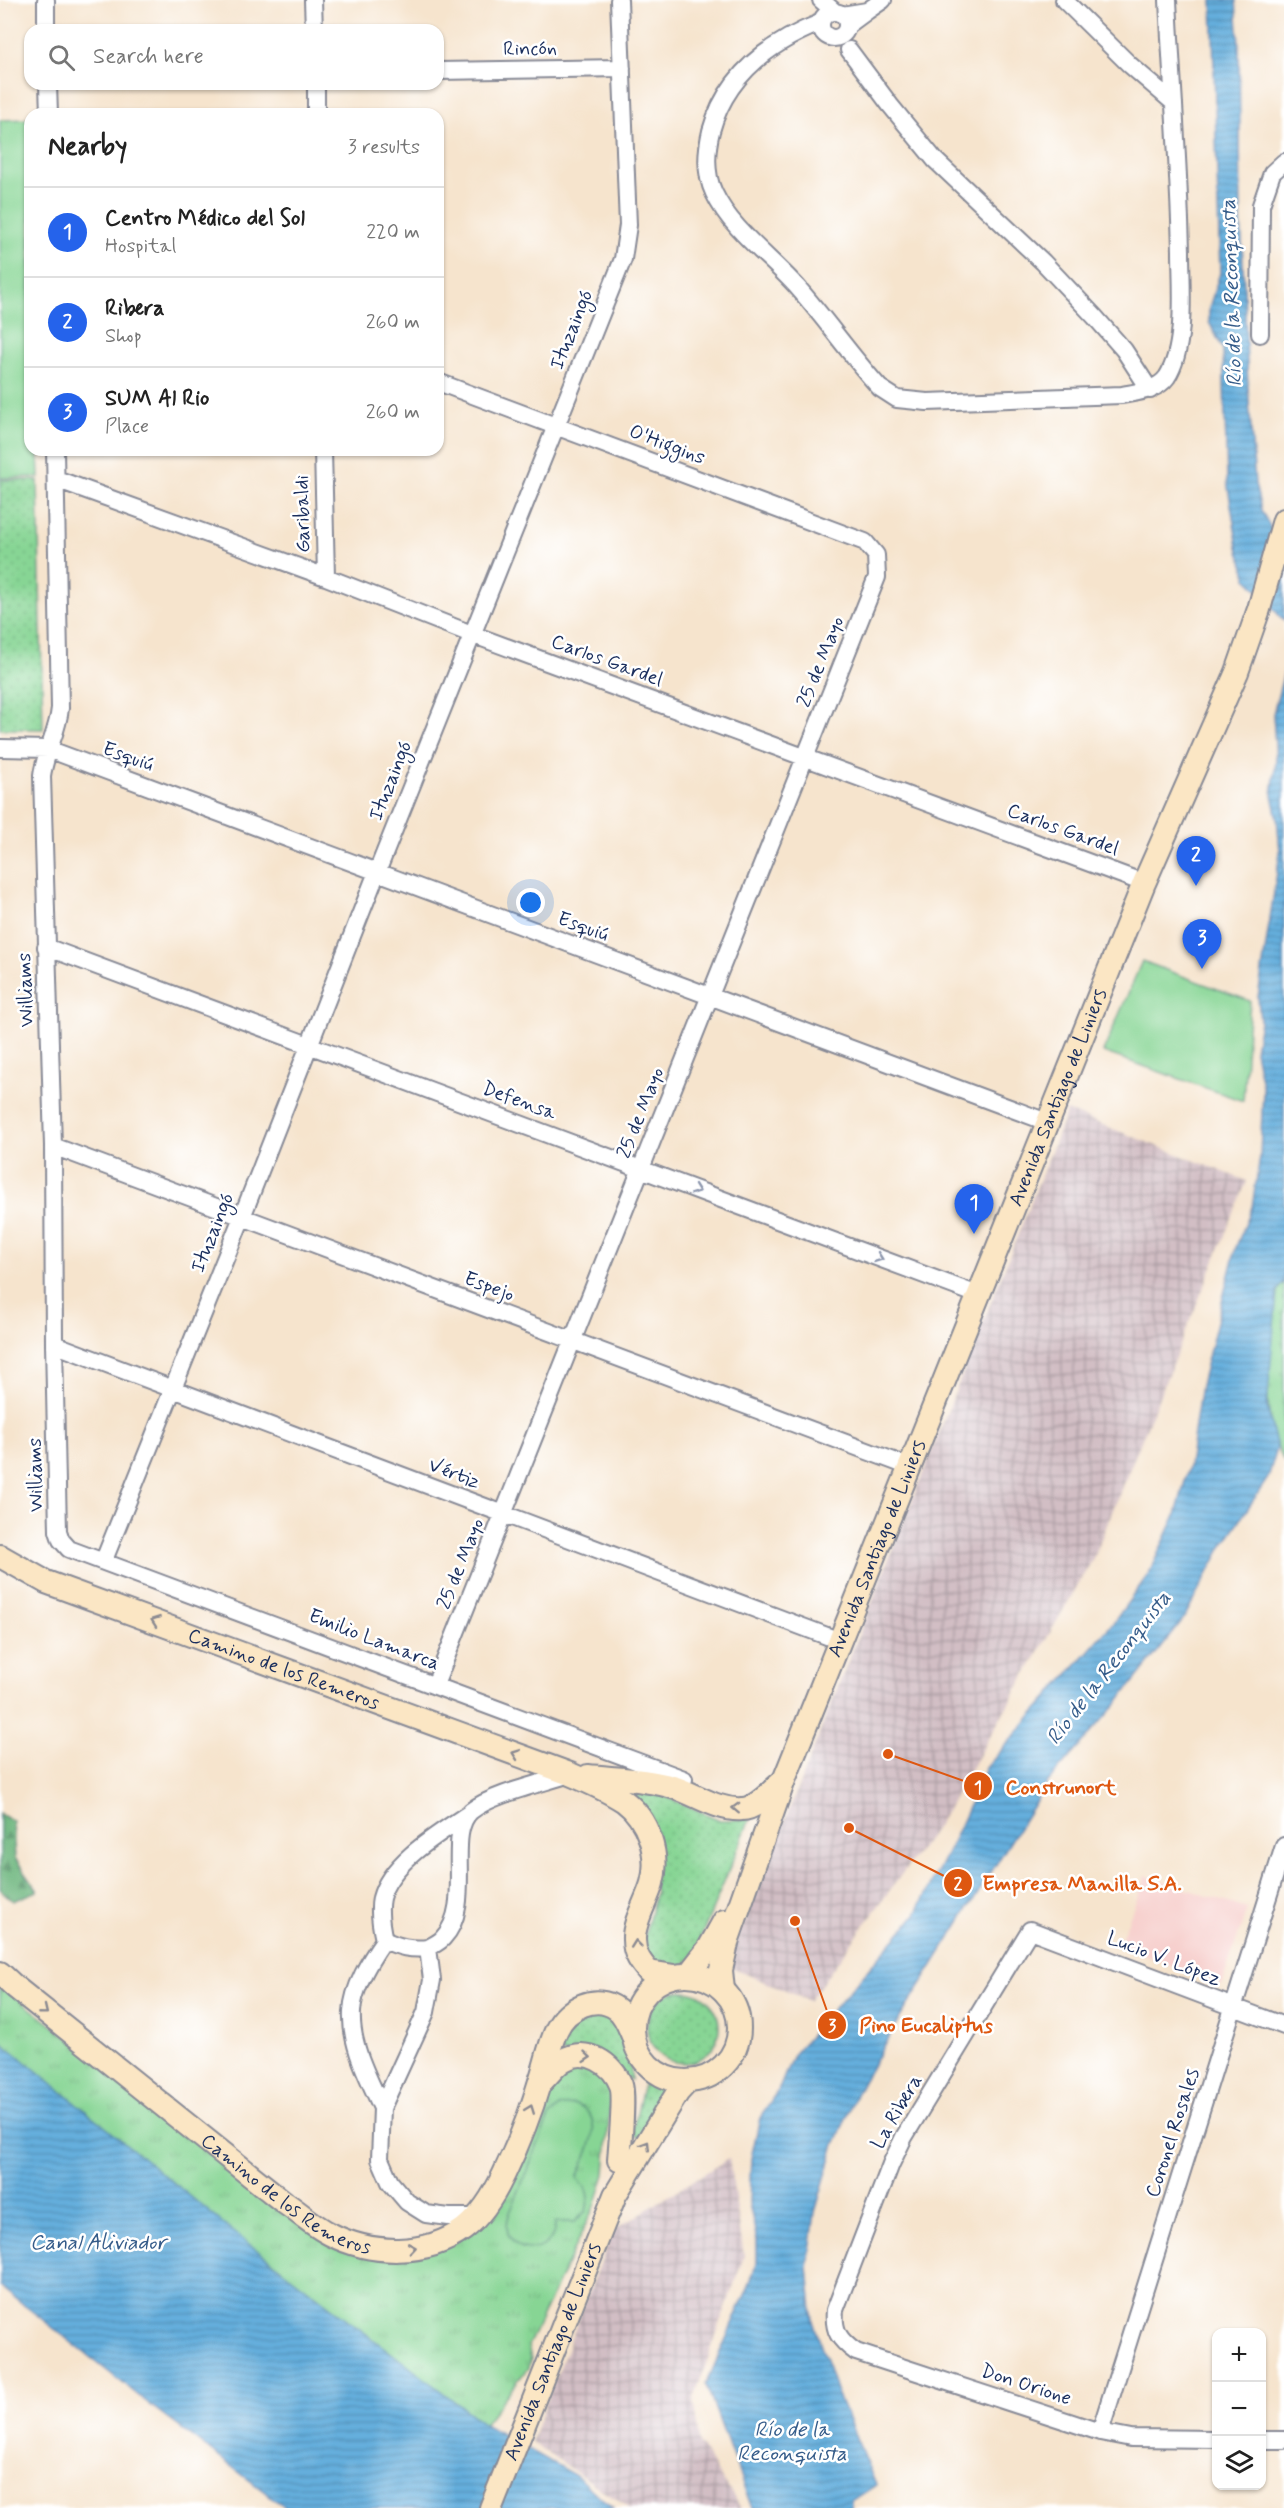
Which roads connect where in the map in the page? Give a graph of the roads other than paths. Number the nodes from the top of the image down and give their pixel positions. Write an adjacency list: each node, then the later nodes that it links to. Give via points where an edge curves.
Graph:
1 (45, 0): 8 (street)
2 (313, 0): 9 (street)
3 (619, 0): 11 (street, Ituzaingó)
4 (820, 0): 10 (street)
5 (883, 0): 10 (street)
6 (1064, 0): 15 (street)
7 (1168, 0): 15 (street)
8 (46, 24)
9 (314, 24)
10 (834, 25): 21 (street, via 890,105 935,160 1095,317 1124,350); 21 (street, via 795,33 750,65 724,96 709,140 708,177 725,211 798,288 879,388 897,399 927,402 1122,395)
11 (622, 68): 12 (street, Rincón); 22 (street, Ituzaingó, via 627,243)
12 (444, 71)
13 (48, 90): 16 (street)
14 (316, 90): 17 (street)
15 (1174, 103): 21 (street, via 1179,181 1179,334 1175,359 1166,379)
16 (48, 108)
17 (316, 108)
18 (1284, 162): 19 (street, via 1272,173 1261,205)
19 (1260, 334)
20 (444, 384): 22 (street, O'Higgins)
21 (1150, 390)
22 (556, 425): 27 (street, O'Higgins, via 865,542); 29 (street, Ituzaingó)
23 (55, 456): 25 (street, Williams)
24 (323, 456): 28 (street, Garibaldi)
25 (56, 479): 28 (street, Carlos Gardel); 31 (street, Williams, via 60,708 59,725)
26 (1284, 520): 34 (main road, Avenida Santiago de Liniers, via 1237,672)
27 (876, 555): 32 (street, 25 de Mayo, via 877,577)
28 (326, 576): 29 (street, Carlos Gardel)
29 (474, 635): 32 (street, Carlos Gardel); 33 (street, Ituzaingó)
30 (0, 748): 31 (street, Esquiú)
31 (48, 749): 33 (street, Esquiú); 35 (street, Williams, via 42,776)
32 (806, 757): 34 (street, Carlos Gardel); 36 (street, 25 de Mayo)
33 (377, 872): 36 (street, Esquiú); 37 (street, Ituzaingó)
34 (1144, 883): 38 (main road, Avenida Santiago de Liniers)
35 (46, 947): 37 (street, Defensa); 39 (street, Williams)
36 (710, 997): 38 (street, Esquiú); 40 (street, 25 de Mayo)
37 (310, 1046): 40 (street, Defensa); 41 (street, Ituzaingó)
38 (1047, 1122): 42 (main road, Avenida Santiago de Liniers)
39 (53, 1146): 41 (street, Espejo); 44 (street, Williams)
40 (641, 1169): 42 (street, Defensa, one-way to 42); 43 (street, 25 de Mayo)
41 (242, 1217): 43 (street, Espejo); 45 (street, Ituzaingó)
42 (978, 1295): 46 (main road, Avenida Santiago de Liniers)
43 (573, 1341): 46 (street, Espejo); 47 (street, 25 de Mayo)
44 (54, 1344): 45 (street, Vértiz); 48 (street, Williams)
45 (173, 1390): 47 (street, Vértiz); 50 (street, Ituzaingó)
46 (910, 1467): 51 (main road, Avenida Santiago de Liniers)
47 (503, 1515): 51 (street, Vértiz); 52 (street, 25 de Mayo)
48 (58, 1531): 50 (street, Emilio Lamarca, via 69,1549)
49 (0, 1556): 53 (main road, Camino de los Remeros, one-way to 49, via 46,1582)
50 (104, 1560): 52 (street, Emilio Lamarca)
51 (840, 1641): 55 (main road, Avenida Santiago de Liniers)
52 (435, 1685): 54 (street, Emilio Lamarca)
53 (570, 1774): 55 (main road, Camino de los Remeros, one-way to 53, via 744,1810 726,1808 666,1786); 56 (street, via 491,1800); 63 (main road, Camino de los Remeros, one-way to 53, via 650,1972 638,1959 633,1939 652,1882 654,1866 648,1831 626,1802)
54 (684, 1779)
55 (784, 1780): 58 (main road, Avenida Santiago de Liniers)
56 (471, 1811): 60 (street, via 427,1842 390,1879 381,1898); 61 (street, via 461,1832 459,1904 443,1939)
57 (1284, 1846): 65 (street, Coronel Rosales)
58 (749, 1875): 63 (main road, Avenida Santiago de Liniers, via 709,1948); 64 (main road, Avenida Santiago de Liniers, via 720,1970)
59 (1030, 1930): 65 (street, Lucio V. López); 74 (street, La Ribera, via 891,2164 835,2310)
60 (384, 1940): 61 (street, via 398,1947); 70 (street, via 368,1964 351,2011 357,2045)
61 (428, 1948): 70 (street, via 432,1980 426,2012)
62 (0, 1973): 73 (main road, Camino de los Remeros, one-way to 73, via 285,2203 330,2234 389,2251 417,2248 464,2229)
63 (681, 1976): 64 (main road, via 712,1982); 67 (main road, via 660,1982 643,1998 634,2020)
64 (723, 1990): 68 (main road, via 734,2004 739,2021 732,2055 705,2077)
65 (1234, 2008): 66 (street, Lucio V. López); 75 (street, Coronel Rosales)
66 (1284, 2026)
67 (637, 2045): 68 (main road, via 661,2074); 69 (main road, Camino de los Remeros, via 618,2009 594,2001 584,2004 565,2016 557,2029); 71 (main road, Avenida Santiago de Liniers, via 638,2078)
68 (688, 2081): 72 (main road, Avenida Santiago de Liniers, one-way to 68)
69 (539, 2084): 71 (main road, Camino de los Remeros, one-way to 71, via 565,2059 582,2055 598,2058 612,2070 622,2087); 73 (main road, Camino de los Remeros, one-way to 69, via 504,2175)
70 (382, 2109): 73 (street, via 380,2159 390,2182 407,2202 426,2214)
71 (619, 2160): 72 (main road, Avenida Santiago de Liniers)
72 (615, 2195): 79 (main road, Avenida Santiago de Liniers)
73 (475, 2217)
74 (835, 2331): 75 (street, Don Orione, via 856,2352)
75 (1100, 2432): 76 (street, Don Orione, via 1131,2438)
76 (1212, 2439)
77 (1266, 2440): 78 (street)
78 (1284, 2440)
79 (491, 2508)

